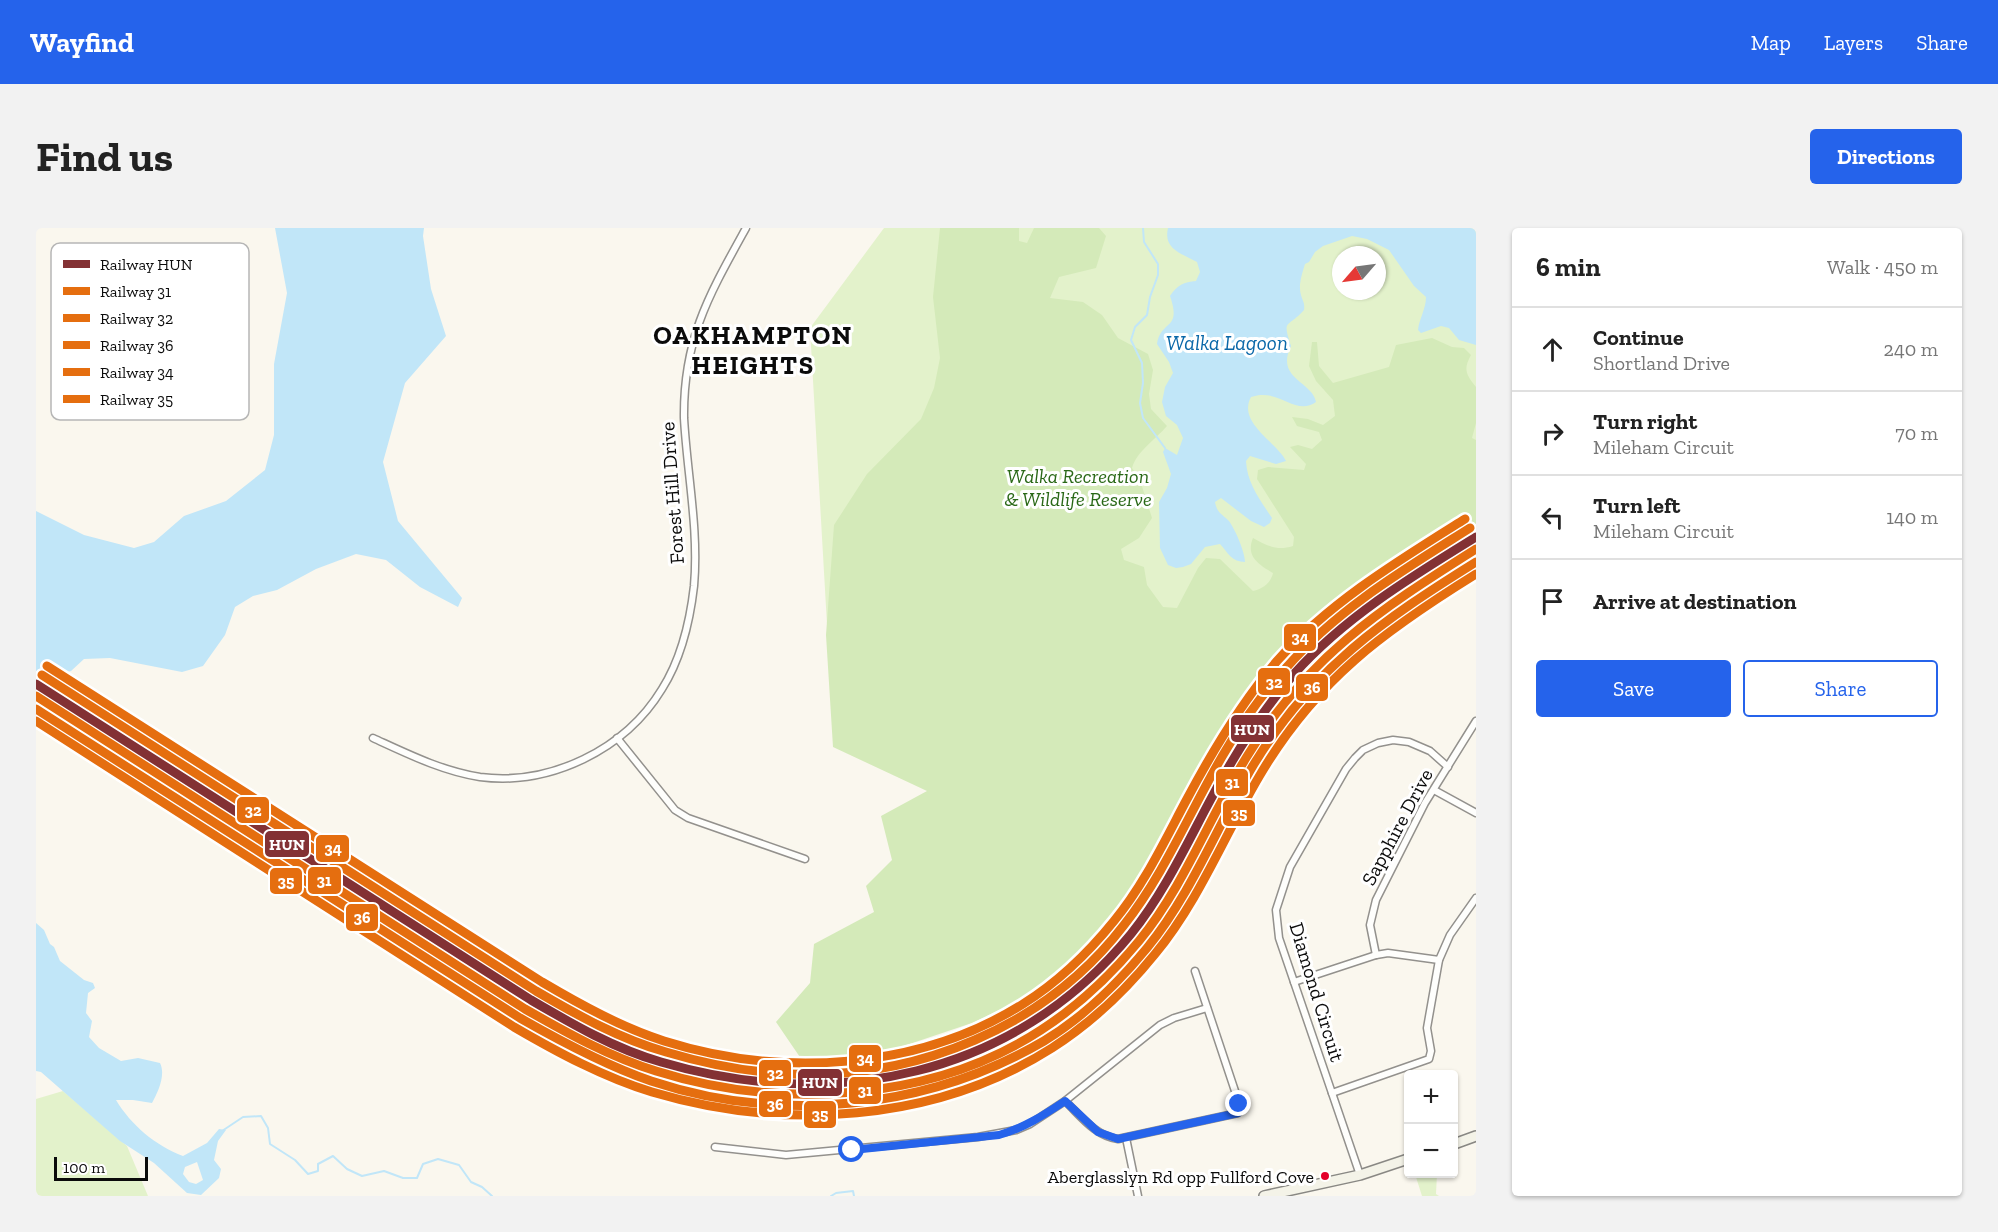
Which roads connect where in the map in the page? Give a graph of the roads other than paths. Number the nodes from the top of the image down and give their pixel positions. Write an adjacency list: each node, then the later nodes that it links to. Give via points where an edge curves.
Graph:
1 (746, 228): 4 (street, Forest Hill Drive, via 708,297 688,358 684,418 695,541 694,585 686,630 662,689 644,714)
2 (1475, 724): 5 (street, Sapphire Drive)
3 (373, 738): 4 (street, Forest Hill Drive, via 456,772 506,778 555,770 595,753)
4 (617, 738): 8 (street, via 675,810)
5 (1448, 767): 6 (street, Sapphire Drive); 13 (street, Diamond Circuit, via 1430,751 1393,740 1363,750 1346,769 1290,867 1276,910 1279,938)
6 (1434, 790): 7 (street); 10 (street, Sapphire Drive, via 1374,906 1370,925)
7 (1476, 813)
8 (805, 859)
9 (1476, 898): 11 (street, via 1450,935)
10 (1376, 955): 11 (street); 13 (street)
11 (1439, 960): 15 (street, via 1427,1028 1429,1059)
12 (1195, 971): 14 (street)
13 (1294, 982): 15 (street, Diamond Circuit)
14 (1207, 1008): 16 (street, via 1160,1025); 18 (street, via 1240,1106 1238,1113)
15 (1332, 1093): 22 (street, Diamond Circuit)
16 (1065, 1101): 18 (street, via 1098,1132); 20 (street, via 1030,1124 999,1135 786,1155)
17 (1476, 1136): 19 (main road)
18 (1125, 1138): 24 (street)
19 (1458, 1143)
20 (715, 1147)
21 (1404, 1160): 22 (main road)
22 (1360, 1175): 23 (main road)
23 (1311, 1191): 25 (main road)
24 (1138, 1196)
25 (1264, 1196)

